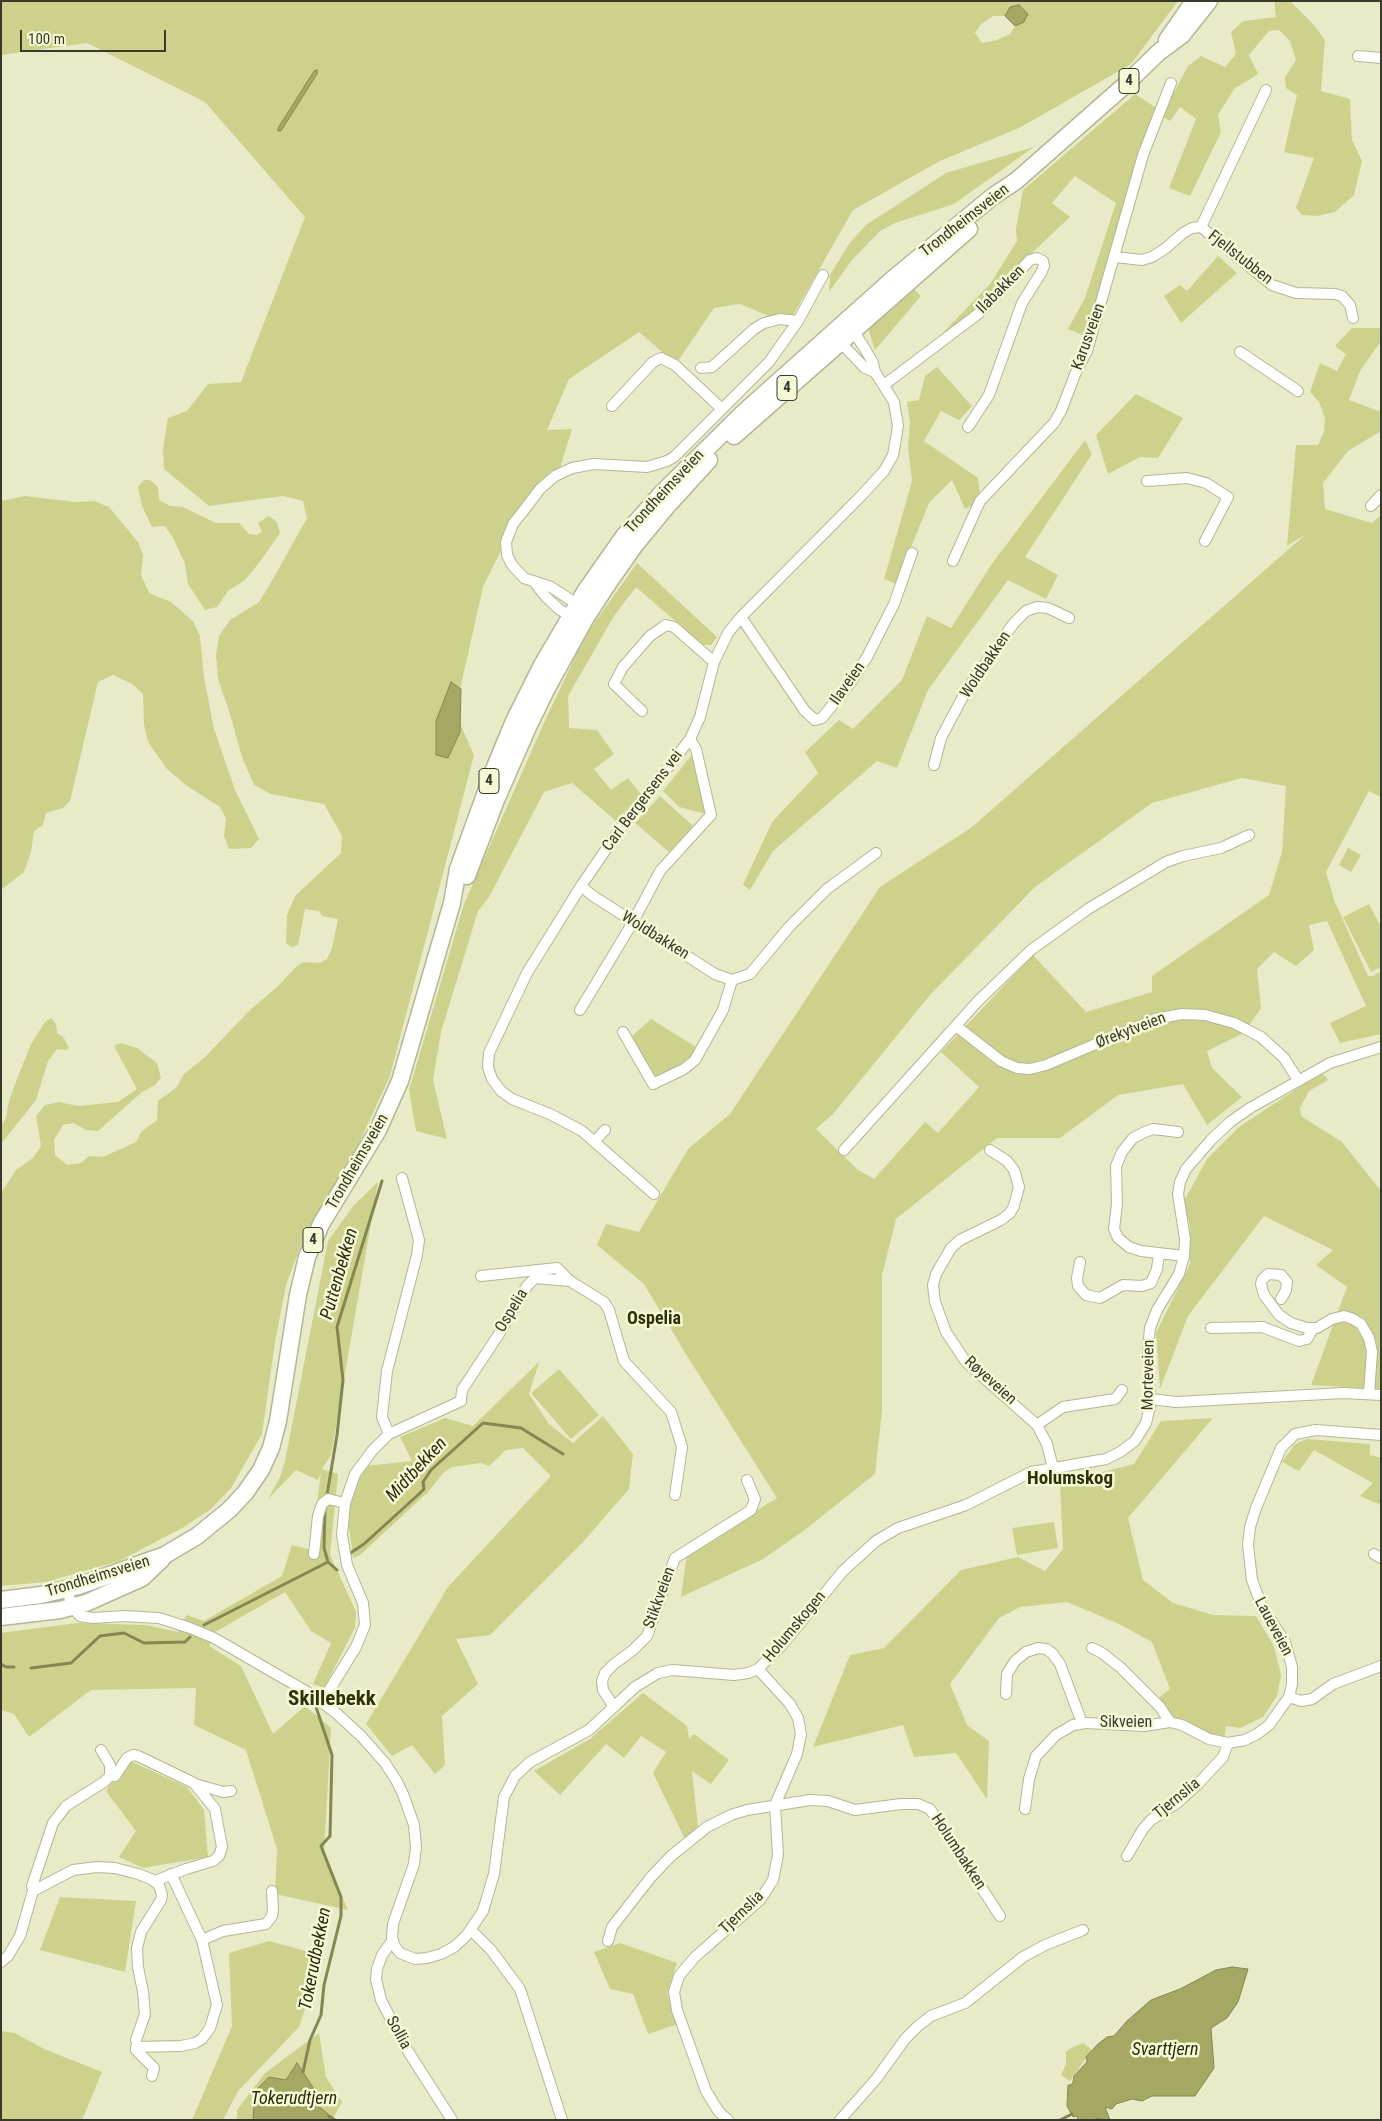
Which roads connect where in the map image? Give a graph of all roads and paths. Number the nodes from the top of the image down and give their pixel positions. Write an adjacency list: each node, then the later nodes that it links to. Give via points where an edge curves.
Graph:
1 (1194, 1): 3 (highway, Trondheimsveien / 4)
2 (1209, 1): 3 (highway, Trondheimsveien / 4, via 1182,35)
3 (1159, 52): 13 (highway, Trondheimsveien / 4, via 1016,181 992,197)
4 (1358, 56): 5 (street)
5 (1381, 58)
6 (1172, 84): 9 (street, Karusveien, via 1143,155)
7 (1266, 90): 8 (street, Fjellstubben)
8 (1201, 228): 9 (street, Fjellstubben, via 1183,233 1152,257 1142,260); 11 (street, Fjellstubben, via 1272,285 1296,293 1342,296 1350,305)
9 (1115, 257): 27 (street, Karusveien, via 1087,351 1061,411 1054,423 980,501)
10 (823, 276): 12 (street)
11 (1353, 318)
12 (798, 321): 15 (street, via 780,319 764,323 712,367); 20 (street, via 769,362)
13 (844, 333): 16 (street, Carl Bergersens vei, via 868,355); 16 (street, Carl Bergersens vei, via 865,368); 29 (highway, Trondheimsveien / 4, via 724,431 660,495 596,574)
14 (1240, 352): 18 (street)
15 (702, 368)
16 (875, 372): 17 (street, Carl Bergersens vei)
17 (884, 385): 21 (street, Ilabakken, via 978,314 1030,260 1037,258 1043,261 1041,274 1022,303 989,395); 30 (street, Carl Bergersens vei, via 894,402 898,426 893,455 884,471)
18 (1298, 391)
19 (612, 406): 20 (street, via 653,362 662,358 675,365)
20 (722, 409): 28 (street, via 667,461 637,467 581,465 555,476 540,489 513,524 506,542 507,556 512,565 524,578)
21 (968, 427)
22 (1147, 481): 25 (street, via 1186,478 1206,483 1228,496)
23 (1381, 495): 24 (street)
24 (1371, 506)
25 (1205, 541)
26 (912, 553): 30 (street, Ilaveien, via 894,604 867,657 822,718 815,720 805,711)
27 (953, 561)
28 (535, 583): 29 (street, via 551,587); 29 (street, via 560,610)
29 (578, 613): 73 (highway, Trondheimsveien / 4, via 496,800 468,874 452,903 395,1094 372,1141 321,1224 307,1257 280,1413 266,1460 256,1479 229,1510 197,1536)
30 (741, 617): 32 (street, Carl Bergersens vei, via 728,633)
31 (1069, 618): 35 (street, Woldbakken, via 1048,608 1037,608 1026,611 1014,623 967,690 941,738)
32 (714, 662): 33 (street, via 674,628 666,625 660,629 623,667 614,684); 34 (street, Carl Bergersens vei, via 700,717)
33 (642, 711)
34 (690, 739): 38 (street, Carl Bergersens vei, via 620,829); 39 (street, via 696,749 711,815 660,871)
35 (934, 765)
36 (1249, 835): 42 (street, via 1221,848 1166,862 1088,909 1020,960)
37 (876, 853): 40 (street, via 827,889 789,927 750,974)
38 (581, 886): 39 (street, Woldbakken); 48 (street, Carl Bergersens vei, via 527,973 492,1043 488,1067 501,1091 512,1099 569,1123)
39 (633, 922): 40 (street, Woldbakken, via 715,974); 41 (street)
40 (732, 980): 43 (street, via 723,1010 695,1060 653,1084)
41 (580, 1010)
42 (956, 1026): 45 (street, Ørekytveien, via 1001,1061 1016,1068 1030,1069 1155,1019 1182,1014 1205,1015 1234,1022 1261,1037 1284,1058); 49 (street)
43 (623, 1032)
44 (1381, 1047): 45 (street, Morteveien, via 1340,1059)
45 (1298, 1080): 54 (street, Morteveien, via 1239,1114 1186,1170 1178,1194 1185,1240)
46 (605, 1130): 48 (street)
47 (1178, 1132): 53 (street, via 1153,1129 1145,1132 1127,1144 1117,1160 1114,1229 1118,1238 1129,1246)
48 (596, 1141): 52 (street, Carl Bergersens vei)
49 (844, 1150)
50 (990, 1150): 65 (street, Røyeveien, via 1008,1161 1014,1170 1018,1187 1014,1206 1010,1214 1001,1220 960,1240 951,1248 936,1274 933,1286 935,1302 946,1332 966,1362)
51 (402, 1178): 66 (street, via 419,1240 387,1371 382,1417)
52 (654, 1194)
53 (1159, 1254): 54 (street); 55 (street, via 1151,1283 1123,1285 1100,1298 1086,1296 1078,1286)
54 (1184, 1256): 64 (street, Morteveien, via 1179,1274 1150,1328)
55 (1080, 1262)
56 (481, 1276): 57 (street, via 557,1268)
57 (570, 1281): 66 (street, Ospelia, via 535,1278 526,1286 462,1390 462,1401); 70 (street, Ospelia, via 604,1302 624,1361 671,1412 682,1447)
58 (1281, 1299): 60 (street, via 1287,1282 1281,1275 1268,1274 1262,1280 1261,1289 1274,1310 1291,1323)
59 (1211, 1328): 60 (street, via 1262,1327 1299,1341 1307,1339)
60 (1313, 1329): 62 (street, via 1344,1316 1364,1328 1372,1352)
61 (1122, 1390): 65 (street, via 1116,1399 1063,1407)
62 (1369, 1393): 63 (street); 64 (street, via 1176,1402)
63 (1381, 1394)
64 (1151, 1399): 68 (street, Morteveien, via 1144,1428 1126,1448 1106,1458)
65 (1037, 1425): 68 (street, Røyeveien)
66 (389, 1434): 71 (street, Ospelia, via 362,1463)
67 (1381, 1436): 82 (street, Laueveien, via 1316,1430 1296,1434 1281,1448 1252,1518 1248,1552 1252,1580 1262,1607 1289,1650 1293,1676)
68 (1056, 1467): 80 (street, Holumskogen, via 1025,1474 966,1505 909,1524 876,1541 843,1571)
69 (747, 1480): 84 (street, Stikkveien, via 755,1499 751,1510 674,1558 647,1636 605,1673 602,1690)
70 (675, 1495)
71 (345, 1503): 72 (street, via 328,1500 322,1504); 83 (street, Ospelia, via 344,1555 363,1603 365,1624 356,1647)
72 (314, 1554)
73 (165, 1555): 74 (highway, Trondheimsveien / 4); 76 (highway, Trondheimsveien / 4, via 142,1578 108,1595)
74 (67, 1589): 75 (highway, Trondheimsveien / 4); 76 (street)
75 (1, 1600)
76 (72, 1607): 77 (highway, Trondheimsveien / 4); 83 (street, via 77,1614 88,1618 150,1617 190,1628 246,1655)
77 (1, 1617)
78 (1092, 1648): 85 (street, via 1120,1667 1160,1707)
79 (1381, 1666): 82 (street, via 1332,1684 1312,1699 1301,1701)
80 (758, 1669): 84 (street, Holumskogen, via 734,1676 665,1671 643,1681); 92 (street, Tjernslia, via 790,1704 800,1725 797,1754)
81 (1006, 1694): 86 (street, Sikveien, via 1007,1674 1015,1661 1026,1652 1046,1649 1060,1664)
82 (1289, 1697): 87 (street, Laueveien, via 1263,1730 1244,1740)
83 (322, 1702): 103 (street, via 362,1737 385,1763 400,1787 412,1817 414,1864 392,1924)
84 (614, 1707): 100 (street, Holumskogen, via 579,1736 530,1762 512,1780 503,1803 492,1884 483,1911)
85 (1170, 1722): 86 (street, Sikveien, via 1144,1726); 87 (street, Laueveien, via 1209,1739)
86 (1082, 1723): 93 (street, Sikveien, via 1056,1735 1036,1756 1028,1779)
87 (1228, 1742): 94 (street, Tjernslia, via 1223,1757 1177,1803 1151,1820)
88 (102, 1750): 89 (street, via 110,1765)
89 (110, 1776): 90 (street, via 114,1776 123,1762 134,1755); 97 (street, via 66,1806 52,1823)
90 (194, 1783): 91 (street, via 223,1792); 95 (street, via 215,1809 221,1853 213,1861)
91 (231, 1791)
92 (775, 1804): 99 (street, Holumbakken, via 819,1800 855,1810 901,1804 918,1804 930,1809); 104 (street, Holumbakken, via 730,1815 699,1833 646,1882 612,1927); 110 (street, Tjernslia, via 778,1855 773,1880 760,1900 695,1957 679,1976 674,1992 677,2010 706,2091)
93 (1025, 1810)
94 (1127, 1856)
95 (171, 1874): 96 (street); 102 (street)
96 (155, 1881): 97 (street, via 115,1868 84,1868 63,1874); 106 (street, via 161,1890 161,1900 141,1932 137,1948 145,2014)
97 (33, 1891): 105 (street, via 20,1936)
98 (272, 1891): 102 (street, via 272,1916 266,1924 223,1930)
99 (1000, 1916)
100 (471, 1930): 103 (street, Holumskogen, via 441,1954 422,1959 405,1956); 109 (street, via 491,1950 520,1989)
101 (1083, 1930): 111 (street, via 1023,1957 965,2003 931,2016 918,2026)
102 (202, 1940): 107 (street, via 216,1999 213,2022 195,2043 136,2047 154,2068)
103 (392, 1941): 108 (street, Sollia, via 377,1969 381,2000 406,2048)
104 (608, 1941)
105 (1, 1962)
106 (136, 2040)
107 (152, 2076)
108 (452, 2120)
109 (562, 2120)
110 (728, 2120)
111 (840, 2120)

